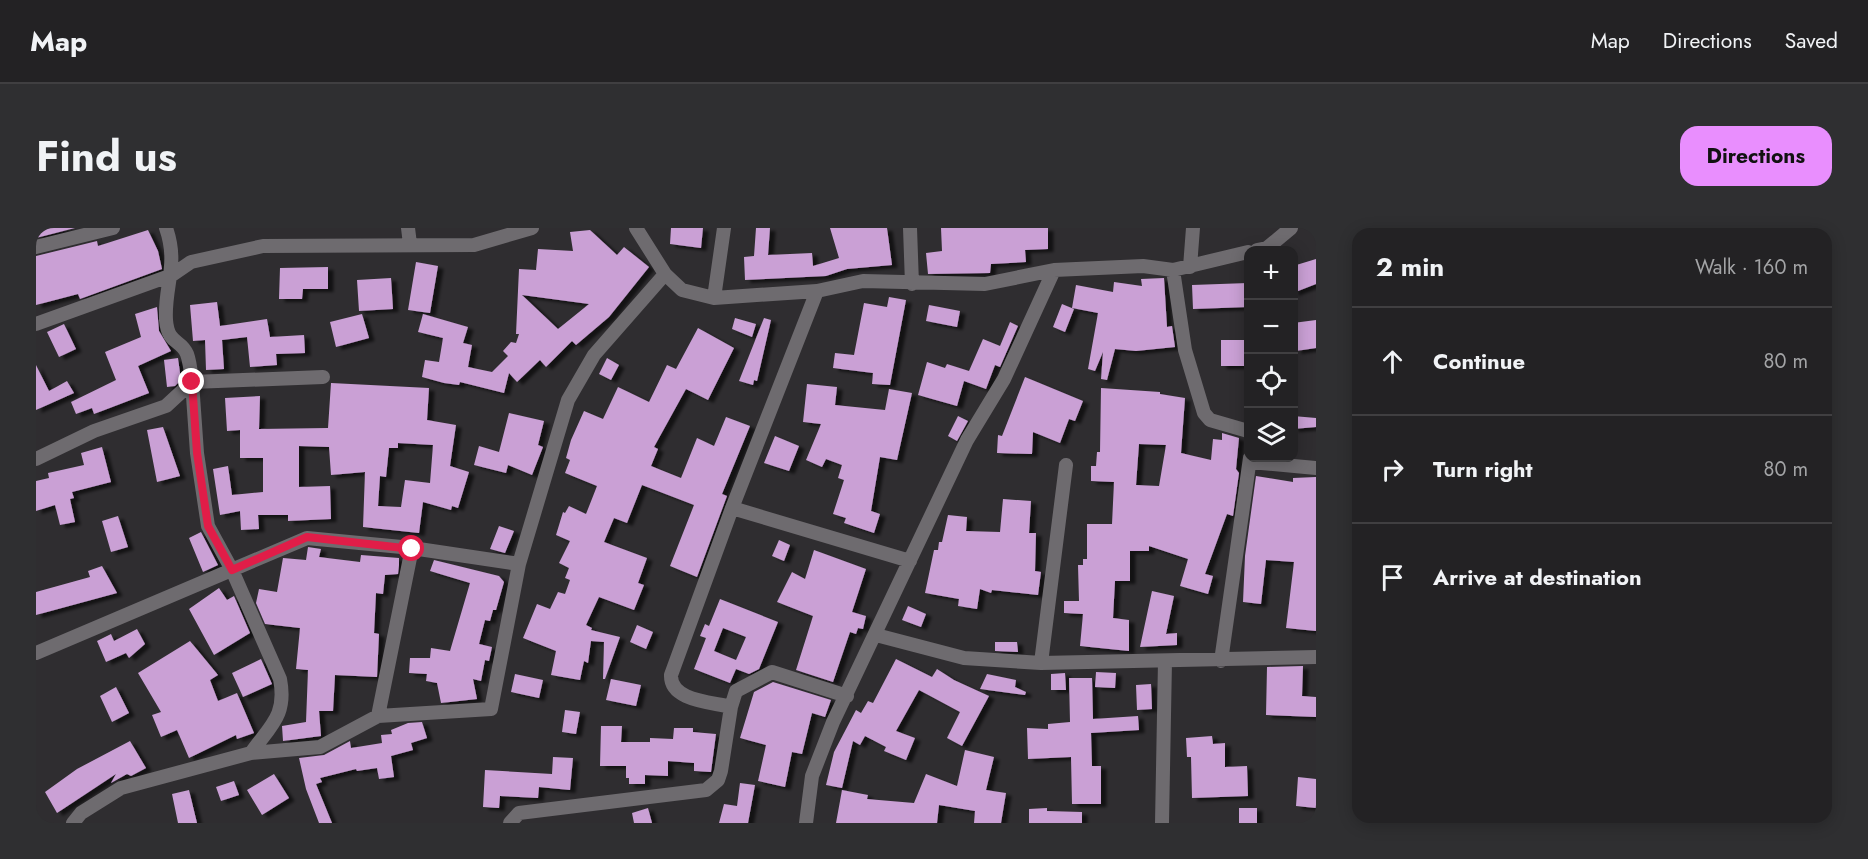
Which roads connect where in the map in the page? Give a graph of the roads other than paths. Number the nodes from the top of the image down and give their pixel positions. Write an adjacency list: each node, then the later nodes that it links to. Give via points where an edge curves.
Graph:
1 (113, 228): 12 (street)
2 (166, 228): 18 (street, via 172,249)
3 (408, 228): 10 (street)
4 (532, 228): 10 (street, via 474,245)
5 (636, 228): 17 (street)
6 (724, 228): 21 (street)
7 (910, 228): 19 (street)
8 (1193, 228): 14 (street)
9 (1291, 228): 11 (street)
10 (410, 244): 18 (street, via 262,246 191,262)
11 (1269, 246)
12 (36, 247)
13 (1244, 253): 14 (street)
14 (1190, 267): 16 (street)
15 (1054, 270): 16 (street, via 1143,266); 19 (street, via 985,284); 33 (street, via 1004,379 967,440)
16 (1173, 270): 25 (street, via 1185,350 1204,413 1210,420)
17 (665, 274): 21 (street, via 682,290); 34 (street, via 594,355 568,400)
18 (172, 275): 22 (street); 24 (street, via 166,318 169,337 187,352)
19 (912, 284): 20 (street, via 863,281)
20 (817, 291): 21 (street); 31 (street)
21 (714, 298)
22 (36, 324)
23 (322, 377): 24 (street)
24 (192, 382): 26 (street, via 166,406 94,431); 35 (street, via 208,526)
25 (1244, 430)
26 (36, 459)
27 (1250, 462): 40 (street)
28 (1266, 462): 30 (street)
29 (1066, 465): 41 (street)
30 (1316, 468)
31 (732, 508): 33 (street); 43 (street, via 671,675 671,683 679,694)
32 (412, 549): 34 (street); 35 (street, via 307,537); 44 (street)
33 (910, 561): 36 (street)
34 (519, 564): 44 (street, via 491,709)
35 (232, 570): 37 (street); 45 (street, via 280,679 284,698 280,712)
36 (876, 635): 41 (street, via 964,658); 42 (street)
37 (36, 653)
38 (1316, 657): 40 (street)
39 (1165, 661): 40 (street); 41 (street); 49 (street)
40 (1221, 661)
41 (1041, 663)
42 (847, 696): 43 (street, via 772,672 736,691); 48 (street, via 812,776)
43 (731, 707): 47 (street, via 721,771 706,790 519,813)
44 (378, 716): 45 (street, via 320,747)
45 (251, 753): 46 (street, via 121,788 81,813)
46 (73, 823)
47 (510, 823)
48 (806, 823)
49 (1162, 823)

